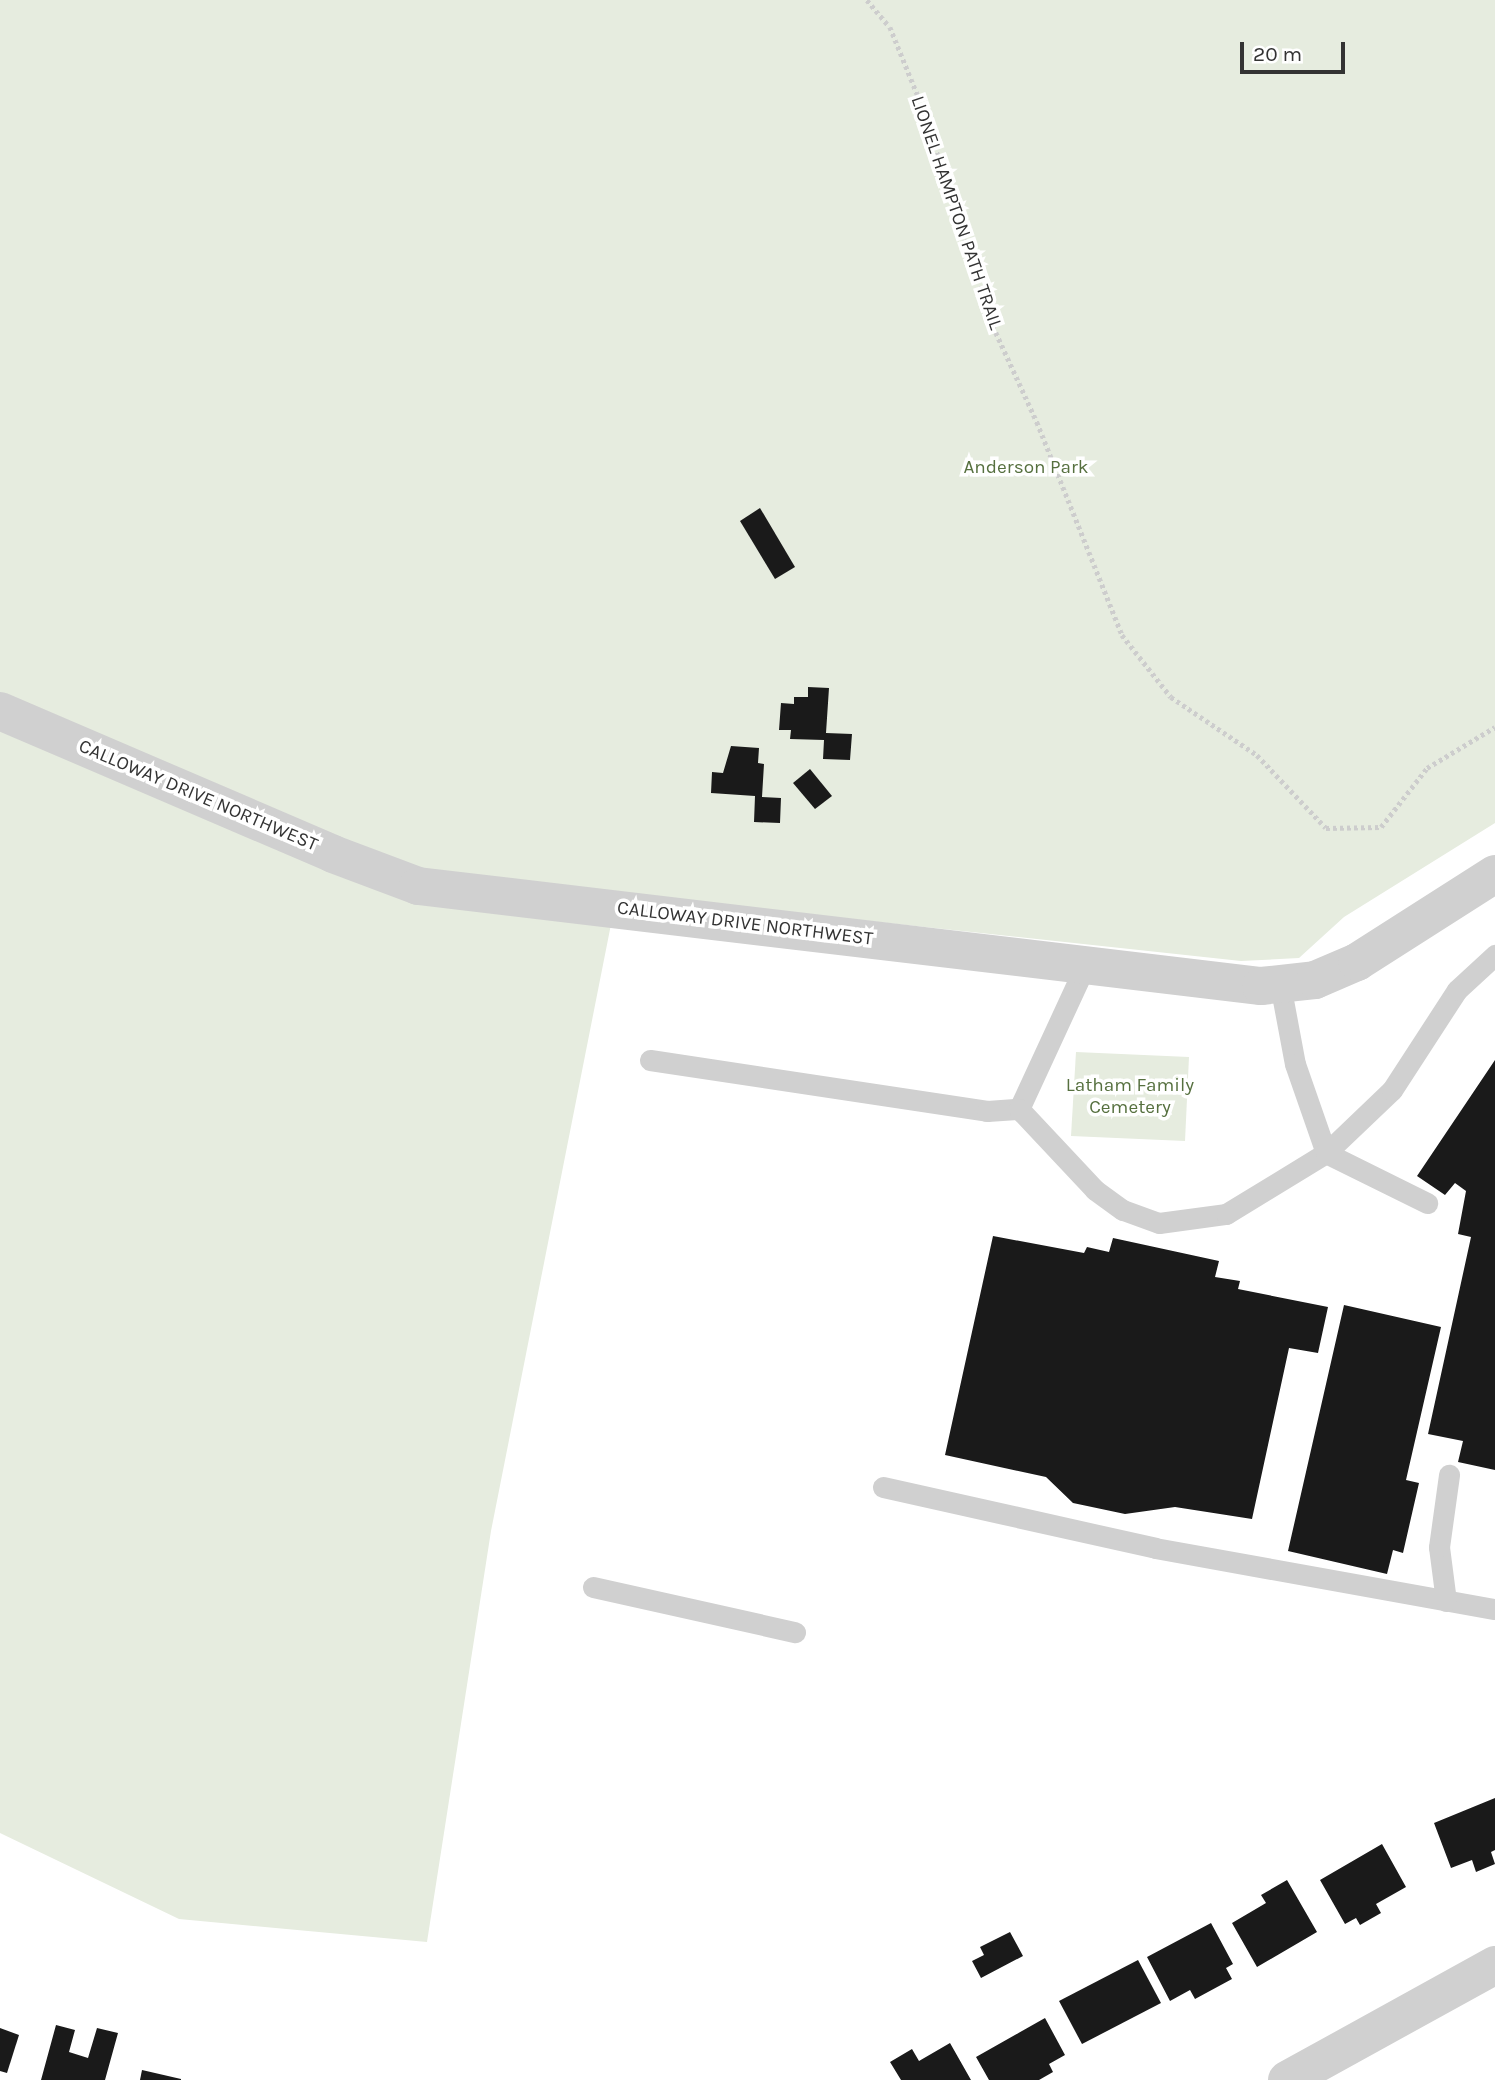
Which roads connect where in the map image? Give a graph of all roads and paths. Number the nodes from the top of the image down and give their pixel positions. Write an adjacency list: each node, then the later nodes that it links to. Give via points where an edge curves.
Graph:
1 (867, 0): 3 (path, LIONEL HAMPTON PATH TRAIL, via 890,27 922,106 993,326 1037,422 1122,635 1171,697 1257,755 1325,828 1381,827 1427,768)
2 (0, 711): 6 (street, CALLOWAY DRIVE NORTHWEST, via 418,886)
3 (1495, 726)
4 (1495, 874): 7 (street, CALLOWAY DRIVE NORTHWEST, via 1357,962 1315,980)
5 (1495, 956): 10 (lane, via 1457,990 1392,1090)
6 (1086, 964): 7 (street, CALLOWAY DRIVE NORTHWEST, via 1261,986); 9 (lane)
7 (1280, 984): 10 (lane, via 1295,1064)
8 (650, 1060): 9 (lane, via 988,1111)
9 (1019, 1108): 10 (lane, via 1096,1190 1123,1210 1159,1223 1226,1214)
10 (1326, 1153): 11 (lane)
11 (1427, 1203)
12 (1448, 1475): 15 (lane, via 1439,1547)
13 (883, 1487): 15 (lane, via 1155,1548)
14 (593, 1587): 17 (lane)
15 (1446, 1601): 16 (lane)
16 (1495, 1609)
17 (795, 1632)
18 (1495, 1965): 19 (street)
19 (1287, 2080)

